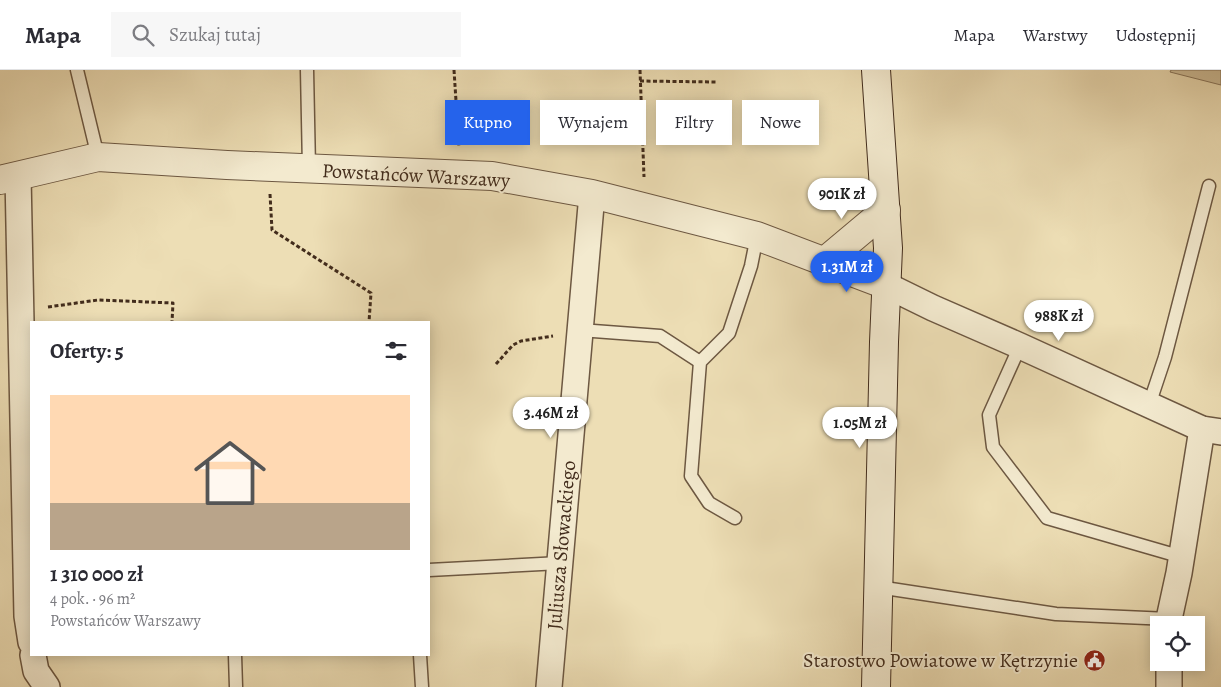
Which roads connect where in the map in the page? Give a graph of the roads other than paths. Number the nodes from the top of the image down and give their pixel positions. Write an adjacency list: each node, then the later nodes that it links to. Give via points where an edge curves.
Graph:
1 (77, 70): 4 (lane)
2 (306, 70): 5 (lane)
3 (876, 70): 9 (street)
4 (98, 157): 5 (street, Powstańców Warszawy); 6 (street, Powstańców Warszawy)
5 (309, 168): 8 (street, Powstańców Warszawy, via 492,176)
6 (9, 178): 25 (street, via 20,311)
7 (1209, 186): 16 (lane, via 1165,357)
8 (592, 194): 10 (street, Powstańców Warszawy); 13 (street, Juliusza Słowackiego)
9 (886, 210): 11 (street); 12 (street)
10 (757, 236): 11 (street, Powstańców Warszawy); 15 (lane, via 751,266 729,333)
11 (824, 262): 12 (street, Powstańców Warszawy)
12 (886, 285): 14 (street, Powstańców Warszawy); 22 (street)
13 (580, 330): 15 (lane, via 660,336); 20 (street, Juliusza Słowackiego)
14 (1020, 346): 16 (street, Powstańców Warszawy); 19 (lane, via 989,415 993,447 1047,518)
15 (700, 362): 18 (lane, via 691,476 709,502)
16 (1149, 405): 17 (street, Powstańców Warszawy)
17 (1212, 430): 19 (street)
18 (735, 518)
19 (1182, 557): 23 (street)
20 (560, 563): 21 (lane); 33 (street, Juliusza Słowackiego)
21 (430, 570)
22 (878, 587): 24 (lane, via 1056,614); 34 (street)
23 (1170, 616)
24 (1150, 621)
25 (30, 636)
26 (33, 656): 30 (street, via 36,671)
27 (235, 656): 31 (lane)
28 (420, 656): 32 (lane)
29 (1169, 671): 35 (street)
30 (47, 687)
31 (236, 687)
32 (422, 687)
33 (549, 687)
34 (876, 687)
35 (1169, 687)

